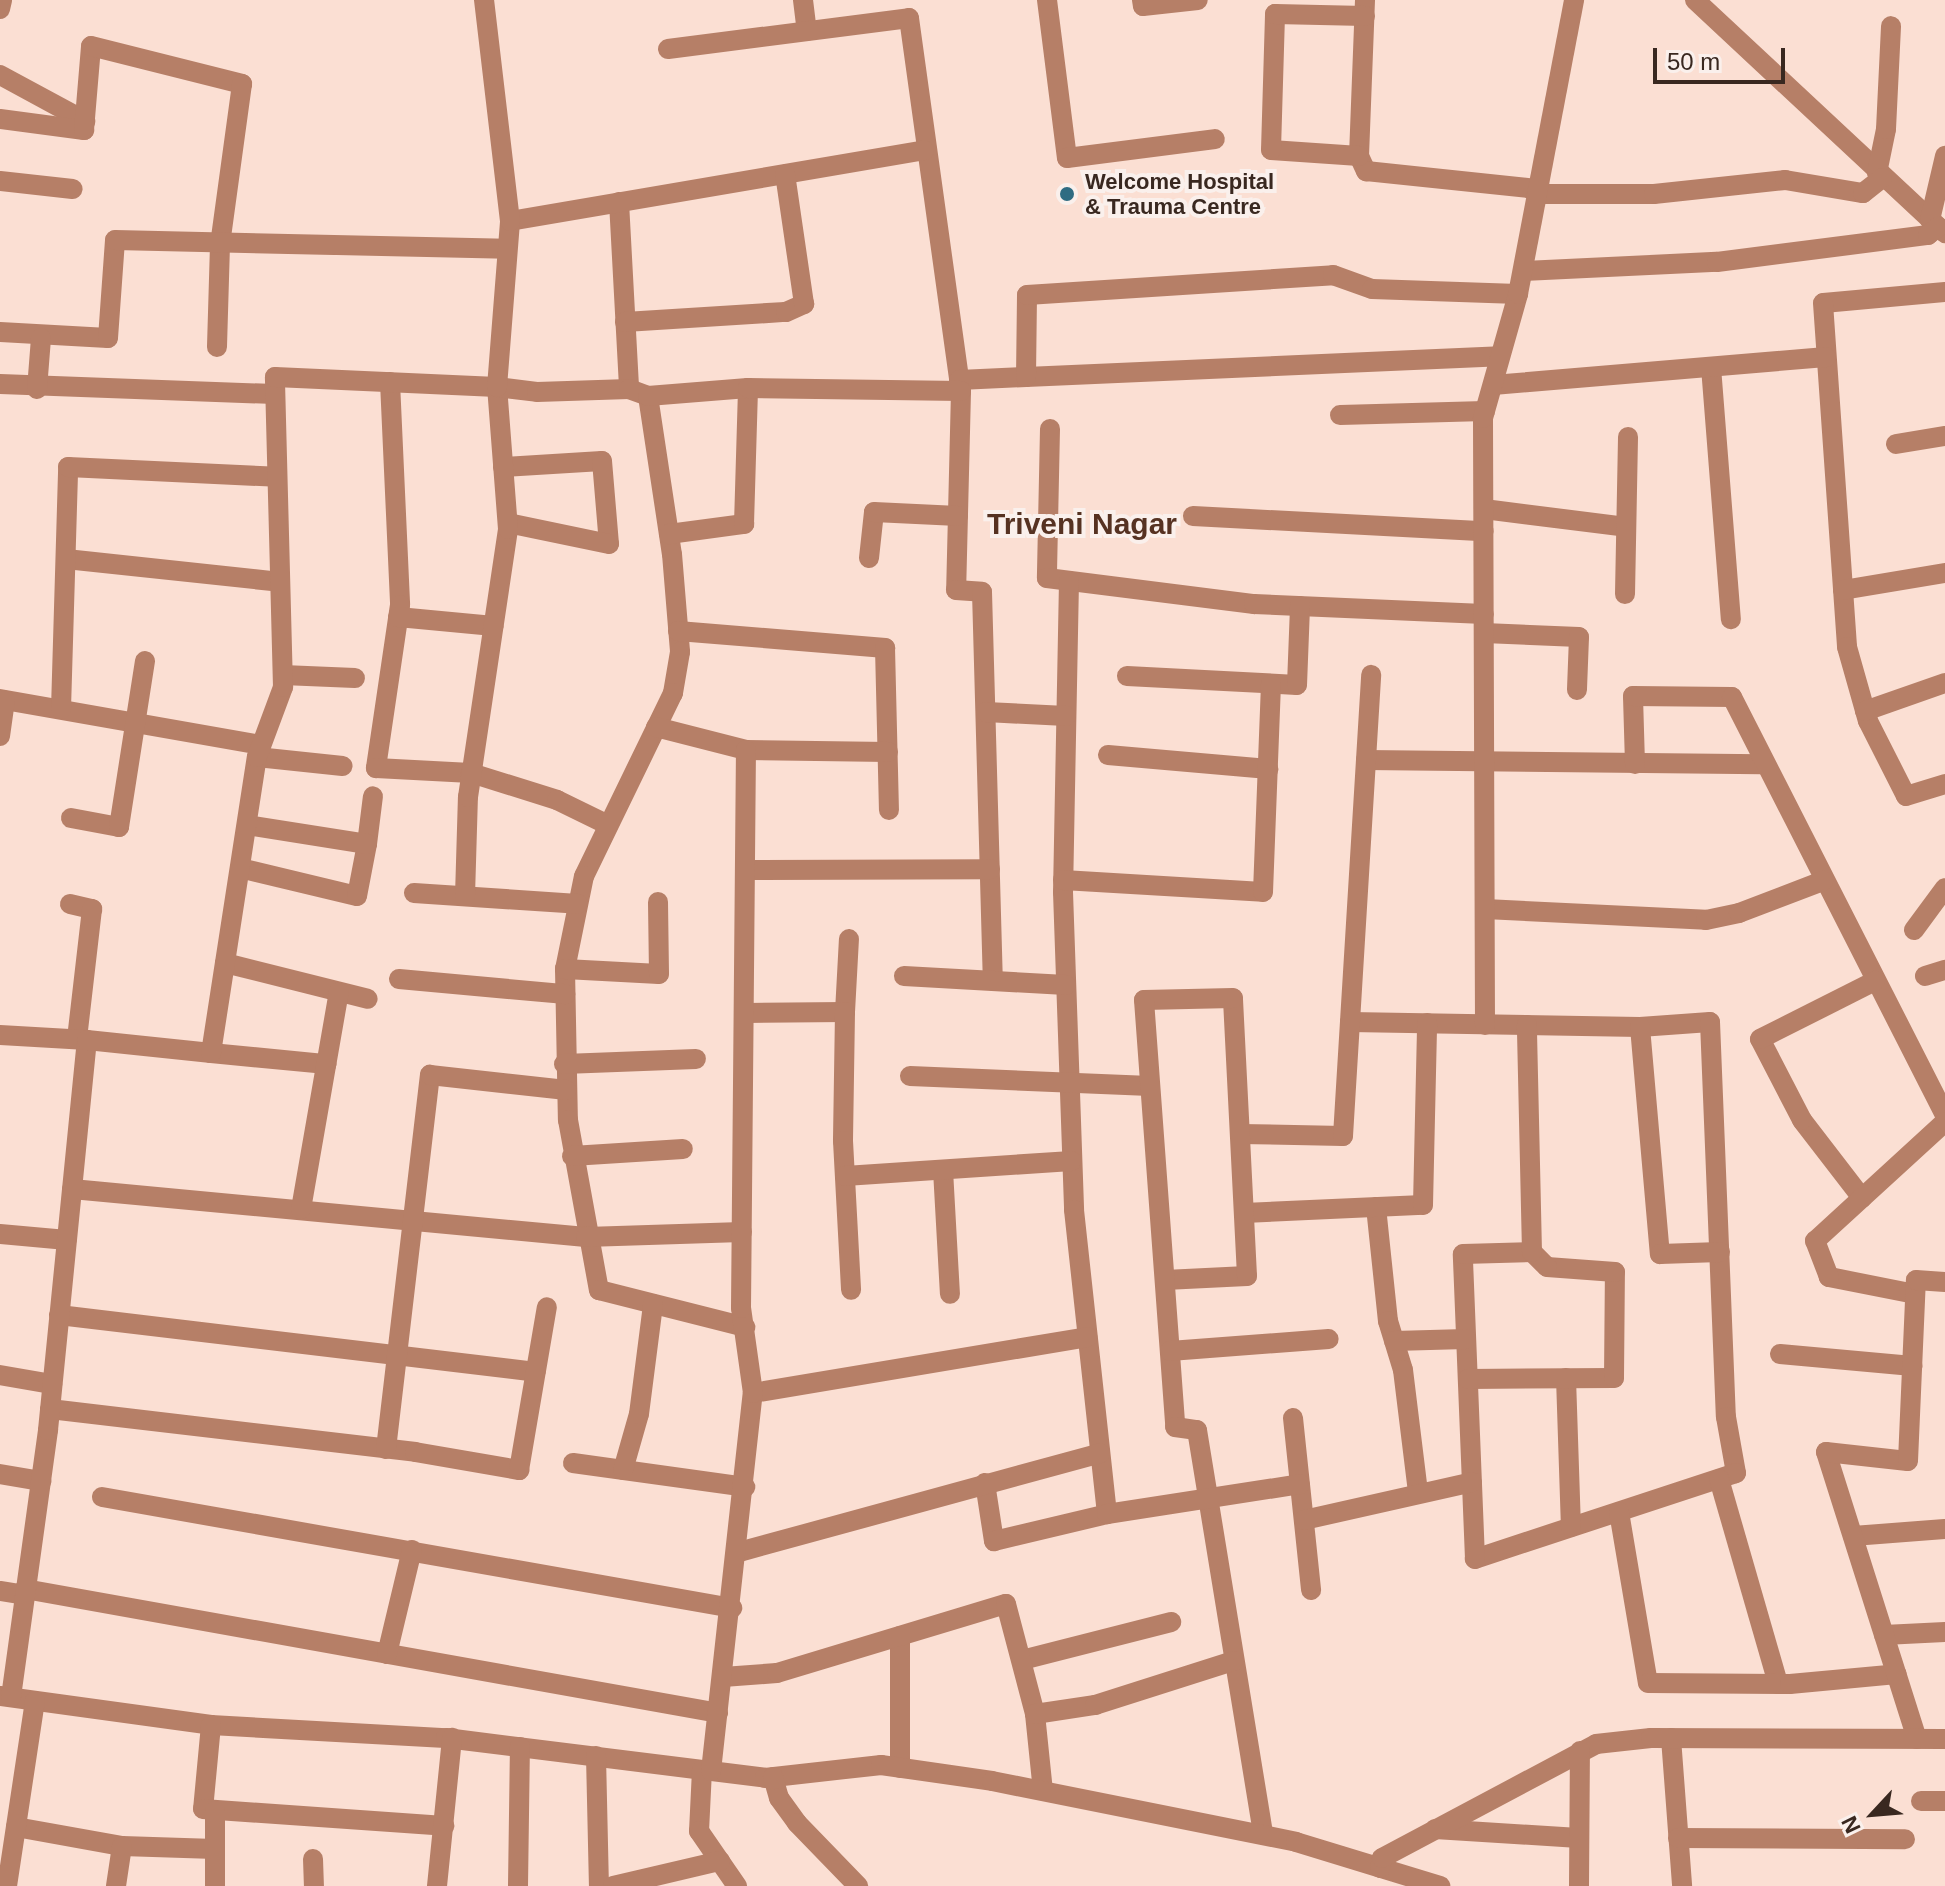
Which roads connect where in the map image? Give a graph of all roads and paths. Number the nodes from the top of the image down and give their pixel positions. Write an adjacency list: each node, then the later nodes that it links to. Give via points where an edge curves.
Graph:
1 (2, 0): 10 (street)
2 (484, 0): 28 (street)
3 (803, 0): 13 (street)
4 (1047, 0): 18 (street, via 1067,158)
5 (1142, 0): 6 (street, via 1143,6)
6 (1198, 0)
7 (1574, 0): 26 (street)
8 (1695, 0): 23 (street)
9 (1365, 8): 20 (street); 20 (street, via 1275,14 1271,150)
10 (0, 9)
11 (912, 9): 13 (street); 19 (street)
12 (1891, 26): 23 (street)
13 (807, 31): 14 (street)
14 (668, 49)
15 (0, 75): 17 (street)
16 (0, 119): 17 (street, via 84,130)
17 (85, 121): 30 (street, via 91,46 242,84)
18 (1215, 139)
19 (924, 150): 22 (street); 45 (street)
20 (1359, 156): 26 (street, via 1366,171)
21 (1945, 156): 29 (street)
22 (785, 174): 27 (street); 35 (street, via 804,304 786,312)
23 (1880, 175): 26 (street, via 1863,193 1785,180 1654,194); 29 (street)
24 (0, 181): 25 (street)
25 (73, 189)
26 (1538, 191): 32 (street)
27 (619, 202): 28 (street); 35 (street)
28 (510, 221): 31 (street)
29 (1938, 227): 32 (street, via 1928,235 1717,262)
30 (220, 245): 31 (street); 37 (street, via 115,240 108,338); 38 (street)
31 (506, 249): 47 (street)
32 (1523, 271): 34 (street)
33 (1945, 292): 40 (street, via 1823,303)
34 (1518, 294): 39 (street); 42 (street, via 1372,289 1333,275 1027,295)
35 (625, 322): 50 (street)
36 (0, 332): 37 (street)
37 (41, 338): 49 (street)
38 (217, 347)
39 (1500, 356): 42 (street); 46 (street)
40 (1826, 357): 41 (street); 72 (street)
41 (1711, 367): 46 (street); 76 (street)
42 (1026, 377): 45 (street)
43 (390, 382): 47 (street); 51 (street, via 275,377); 75 (street)
44 (0, 384): 49 (street)
45 (960, 385): 48 (street); 61 (street)
46 (1493, 385): 52 (street)
47 (497, 387): 50 (street); 58 (street)
48 (748, 388): 50 (street); 66 (street, via 744,524)
49 (37, 389): 51 (street)
50 (639, 392): 66 (street)
51 (275, 394): 59 (street)
52 (1485, 411): 53 (street); 60 (street)
53 (1340, 415)
54 (1050, 429): 70 (street, via 1047,578)
55 (1945, 436): 57 (street)
56 (1628, 437): 64 (street)
57 (1896, 444)
58 (503, 467): 63 (street); 63 (street, via 602,461 609,544)
59 (277, 477): 68 (street, via 68,467); 71 (street)
60 (1484, 509): 64 (street); 65 (street)
61 (958, 516): 67 (street, via 874,512); 91 (street, via 956,590 982,592)
62 (1193, 516): 65 (street)
63 (508, 523): 78 (street)
64 (1626, 527): 73 (street)
65 (1484, 531): 77 (street)
66 (669, 534): 79 (street)
67 (869, 558)
68 (66, 559): 71 (street); 89 (street)
69 (1945, 573): 72 (street)
70 (1069, 581): 74 (street); 92 (street)
71 (280, 582): 81 (street)
72 (1843, 590): 90 (street, via 1847,647)
73 (1625, 594)
74 (1300, 606): 77 (street); 86 (street, via 1297,685)
75 (398, 617): 78 (street); 106 (street, via 376,768)
76 (1731, 619)
77 (1484, 623): 87 (street, via 1579,637); 103 (street)
78 (494, 626): 106 (street)
79 (678, 631): 94 (street, via 673,693); 98 (street, via 885,648)
80 (145, 661): 93 (street)
81 (283, 675): 84 (street); 97 (street)
82 (1371, 675): 100 (street)
83 (1127, 676): 86 (street)
84 (355, 678)
85 (1945, 683): 90 (street)
86 (1271, 684): 105 (street)
87 (1577, 690)
88 (2, 700): 89 (street); 95 (street)
89 (61, 709): 93 (street)
90 (1865, 711): 107 (street, via 1906,796)
91 (986, 712): 92 (street); 115 (street)
92 (1066, 716): 117 (street)
93 (137, 723): 97 (street); 110 (street, via 119,827)
94 (656, 727): 96 (street); 112 (street)
95 (0, 736)
96 (746, 750): 98 (street); 116 (street)
97 (259, 751): 104 (street); 111 (street)
98 (888, 752): 109 (street)
99 (1108, 755): 105 (street)
100 (1366, 760): 103 (street); 142 (street)
101 (1635, 764): 102 (street); 102 (street, via 1633,696 1732,697); 103 (street)
102 (1762, 764): 118 (street)
103 (1485, 765): 125 (street)
104 (343, 766)
105 (1268, 769): 117 (street, via 1263,892)
106 (471, 773): 112 (street, via 557,800); 121 (street)
107 (1945, 784)
108 (373, 796): 113 (street)
109 (889, 810)
110 (71, 818)
111 (247, 825): 113 (street); 114 (street)
112 (608, 825): 124 (street, via 584,876)
113 (367, 844): 114 (street, via 357,896)
114 (240, 868): 128 (street)
115 (990, 869): 116 (street); 134 (street)
116 (747, 870): 141 (street)
117 (1063, 880): 136 (street)
118 (1823, 881): 125 (street, via 1706,920); 135 (street)
119 (1945, 888): 126 (street)
120 (414, 893): 121 (street)
121 (465, 896): 124 (street)
122 (658, 902): 129 (street, via 659,974)
123 (70, 904): 148 (street, via 92,909)
124 (578, 904): 129 (street)
125 (1485, 909): 144 (street)
126 (1914, 930)
127 (849, 939): 140 (street)
128 (225, 963): 137 (street); 149 (street)
129 (565, 969): 138 (street)
130 (1945, 970): 132 (street)
131 (904, 976): 134 (street)
132 (1925, 976)
133 (399, 979): 138 (street)
134 (993, 981): 136 (street)
135 (1875, 981): 157 (street); 166 (street, via 1760,1039 1802,1120)
136 (1066, 985): 154 (street)
137 (339, 992): 139 (street); 151 (street)
138 (565, 994): 152 (street)
139 (368, 999)
140 (845, 1012): 141 (street); 164 (street)
141 (747, 1013): 171 (street)
142 (1350, 1022): 143 (street); 159 (street, via 1343,1136)
143 (1427, 1023): 144 (street); 167 (street, via 1423,1205)
144 (1485, 1025): 145 (street)
145 (1527, 1025): 146 (street); 175 (street)
146 (1640, 1027): 176 (street, via 1660,1254); 176 (street, via 1710,1022)
147 (0, 1035): 148 (street)
148 (82, 1040): 149 (street); 165 (street)
149 (211, 1053): 151 (street)
150 (696, 1059): 152 (street)
151 (326, 1064): 168 (street)
152 (564, 1064): 156 (street)
153 (910, 1076): 154 (street)
154 (1069, 1082): 155 (street); 162 (street)
155 (1150, 1086): 159 (street, via 1144,1000 1233,998); 177 (street)
156 (566, 1090): 161 (street); 170 (street, via 430,1075)
157 (1945, 1115)
158 (1945, 1122): 166 (street)
159 (1240, 1134): 169 (street)
160 (683, 1149): 161 (street)
161 (572, 1156): 173 (street)
162 (1072, 1161): 163 (street); 186 (street)
163 (943, 1170): 164 (street); 180 (street)
164 (845, 1176): 179 (street)
165 (72, 1189): 168 (street); 174 (street)
166 (1862, 1198): 181 (street, via 1815,1241 1829,1277)
167 (1376, 1207): 169 (street); 189 (street)
168 (301, 1209): 170 (street)
169 (1244, 1213): 177 (street, via 1247,1276)
170 (416, 1219): 173 (street); 191 (street)
171 (742, 1232): 173 (street); 185 (street)
172 (0, 1234): 174 (street)
173 (586, 1237): 182 (street, via 599,1290)
174 (67, 1240): 184 (street)
175 (1532, 1252): 188 (street, via 1463,1254); 196 (street, via 1547,1267 1615,1272 1614,1378)
176 (1720, 1252): 207 (street, via 1726,1417 1736,1473)
177 (1165, 1280): 190 (street)
178 (1945, 1282): 181 (street, via 1916,1280)
179 (851, 1290)
180 (950, 1294)
181 (1915, 1294): 193 (street)
182 (653, 1304): 185 (street); 205 (street, via 639,1414)
183 (547, 1307): 194 (street)
184 (59, 1315): 191 (street); 198 (street)
185 (745, 1327): 199 (street)
186 (1087, 1337): 199 (street); 203 (street)
187 (1329, 1339): 190 (street)
188 (1466, 1339): 189 (street); 197 (street)
189 (1394, 1341): 213 (street, via 1403,1370)
190 (1170, 1351): 215 (street, via 1175,1427 1197,1430)
191 (399, 1353): 194 (street); 202 (street)
192 (1780, 1354): 193 (street)
193 (1912, 1366): 221 (street, via 1908,1461 1826,1452)
194 (536, 1372): 202 (street, via 519,1470)
195 (0, 1375): 198 (street)
196 (1566, 1378): 197 (street); 219 (street)
197 (1468, 1379): 209 (street)
198 (52, 1384): 200 (street)
199 (753, 1393): 212 (street)
200 (50, 1409): 202 (street); 208 (street)
201 (1293, 1418): 211 (street)
202 (386, 1449)
203 (1100, 1453): 210 (street); 217 (street)
204 (573, 1463): 205 (street)
205 (623, 1470): 212 (street)
206 (0, 1474): 208 (street)
207 (1719, 1479): 216 (street); 237 (street)
208 (41, 1481): 226 (street)
209 (1472, 1482): 213 (street); 219 (street, via 1475,1559)
210 (985, 1483): 217 (street, via 994,1541); 223 (street)
211 (1300, 1484): 215 (street); 218 (street)
212 (745, 1487): 223 (street)
213 (1418, 1492): 218 (street)
214 (102, 1497): 222 (street)
215 (1205, 1499): 217 (street); 234 (street)
216 (1619, 1512): 219 (street); 237 (street, via 1648,1683)
217 (1107, 1514)
218 (1304, 1520): 224 (street)
219 (1571, 1527)
220 (1945, 1529): 221 (street)
221 (1853, 1536): 230 (street)
222 (412, 1550): 227 (street); 232 (street)
223 (739, 1552): 227 (street)
224 (1311, 1590)
225 (0, 1591): 226 (street)
226 (25, 1592): 232 (street); 238 (street)
227 (732, 1608): 236 (street)
228 (1171, 1622): 233 (street)
229 (1945, 1632): 230 (street)
230 (1884, 1635): 235 (street)
231 (900, 1636): 233 (street, via 1006,1604); 236 (street, via 777,1673); 250 (street)
232 (387, 1654): 240 (street)
233 (1022, 1660): 241 (street)
234 (1233, 1661): 241 (street, via 1095,1705); 260 (street)
235 (1897, 1674): 237 (street); 245 (street)
236 (723, 1677): 240 (street)
237 (1778, 1684)
238 (5, 1696): 239 (street)
239 (35, 1701): 242 (street); 258 (street)
240 (718, 1713): 251 (street)
241 (1035, 1714): 253 (street)
242 (211, 1725): 243 (street); 256 (street, via 203,1809)
243 (452, 1738): 247 (street); 257 (street)
244 (1671, 1738): 245 (street); 248 (street, via 1596,1744); 262 (street)
245 (1917, 1739): 246 (street)
246 (1945, 1739)
247 (520, 1747): 249 (street); 276 (street)
248 (1580, 1751): 259 (street); 261 (street)
249 (596, 1756): 251 (street); 277 (street)
250 (900, 1768): 252 (street); 253 (street)
251 (706, 1770): 252 (street); 267 (street, via 699,1831)
252 (773, 1777): 280 (street, via 779,1798 797,1823)
253 (1043, 1791): 260 (street)
254 (1921, 1801): 255 (street)
255 (1945, 1801)
256 (215, 1811): 257 (street); 265 (street)
257 (444, 1826): 275 (street)
258 (16, 1827): 264 (street); 271 (street)
259 (1434, 1829): 261 (street); 268 (street, via 1382,1858)
260 (1263, 1835): 268 (street)
261 (1579, 1838): 281 (street)
262 (1678, 1838): 263 (street); 282 (street)
263 (1905, 1839)
264 (122, 1846): 265 (street); 272 (street)
265 (215, 1849): 273 (street)
266 (313, 1859): 274 (street)
267 (720, 1861): 269 (street); 279 (street)
268 (1380, 1868): 270 (street)
269 (652, 1881): 278 (street)
270 (1435, 1885)
271 (7, 1886)
272 (116, 1886)
273 (215, 1886)
274 (314, 1886)
275 (437, 1886)
276 (518, 1886)
277 (599, 1886)
278 (613, 1886)
279 (737, 1886)
280 (858, 1886)
281 (1579, 1886)
282 (1682, 1886)

